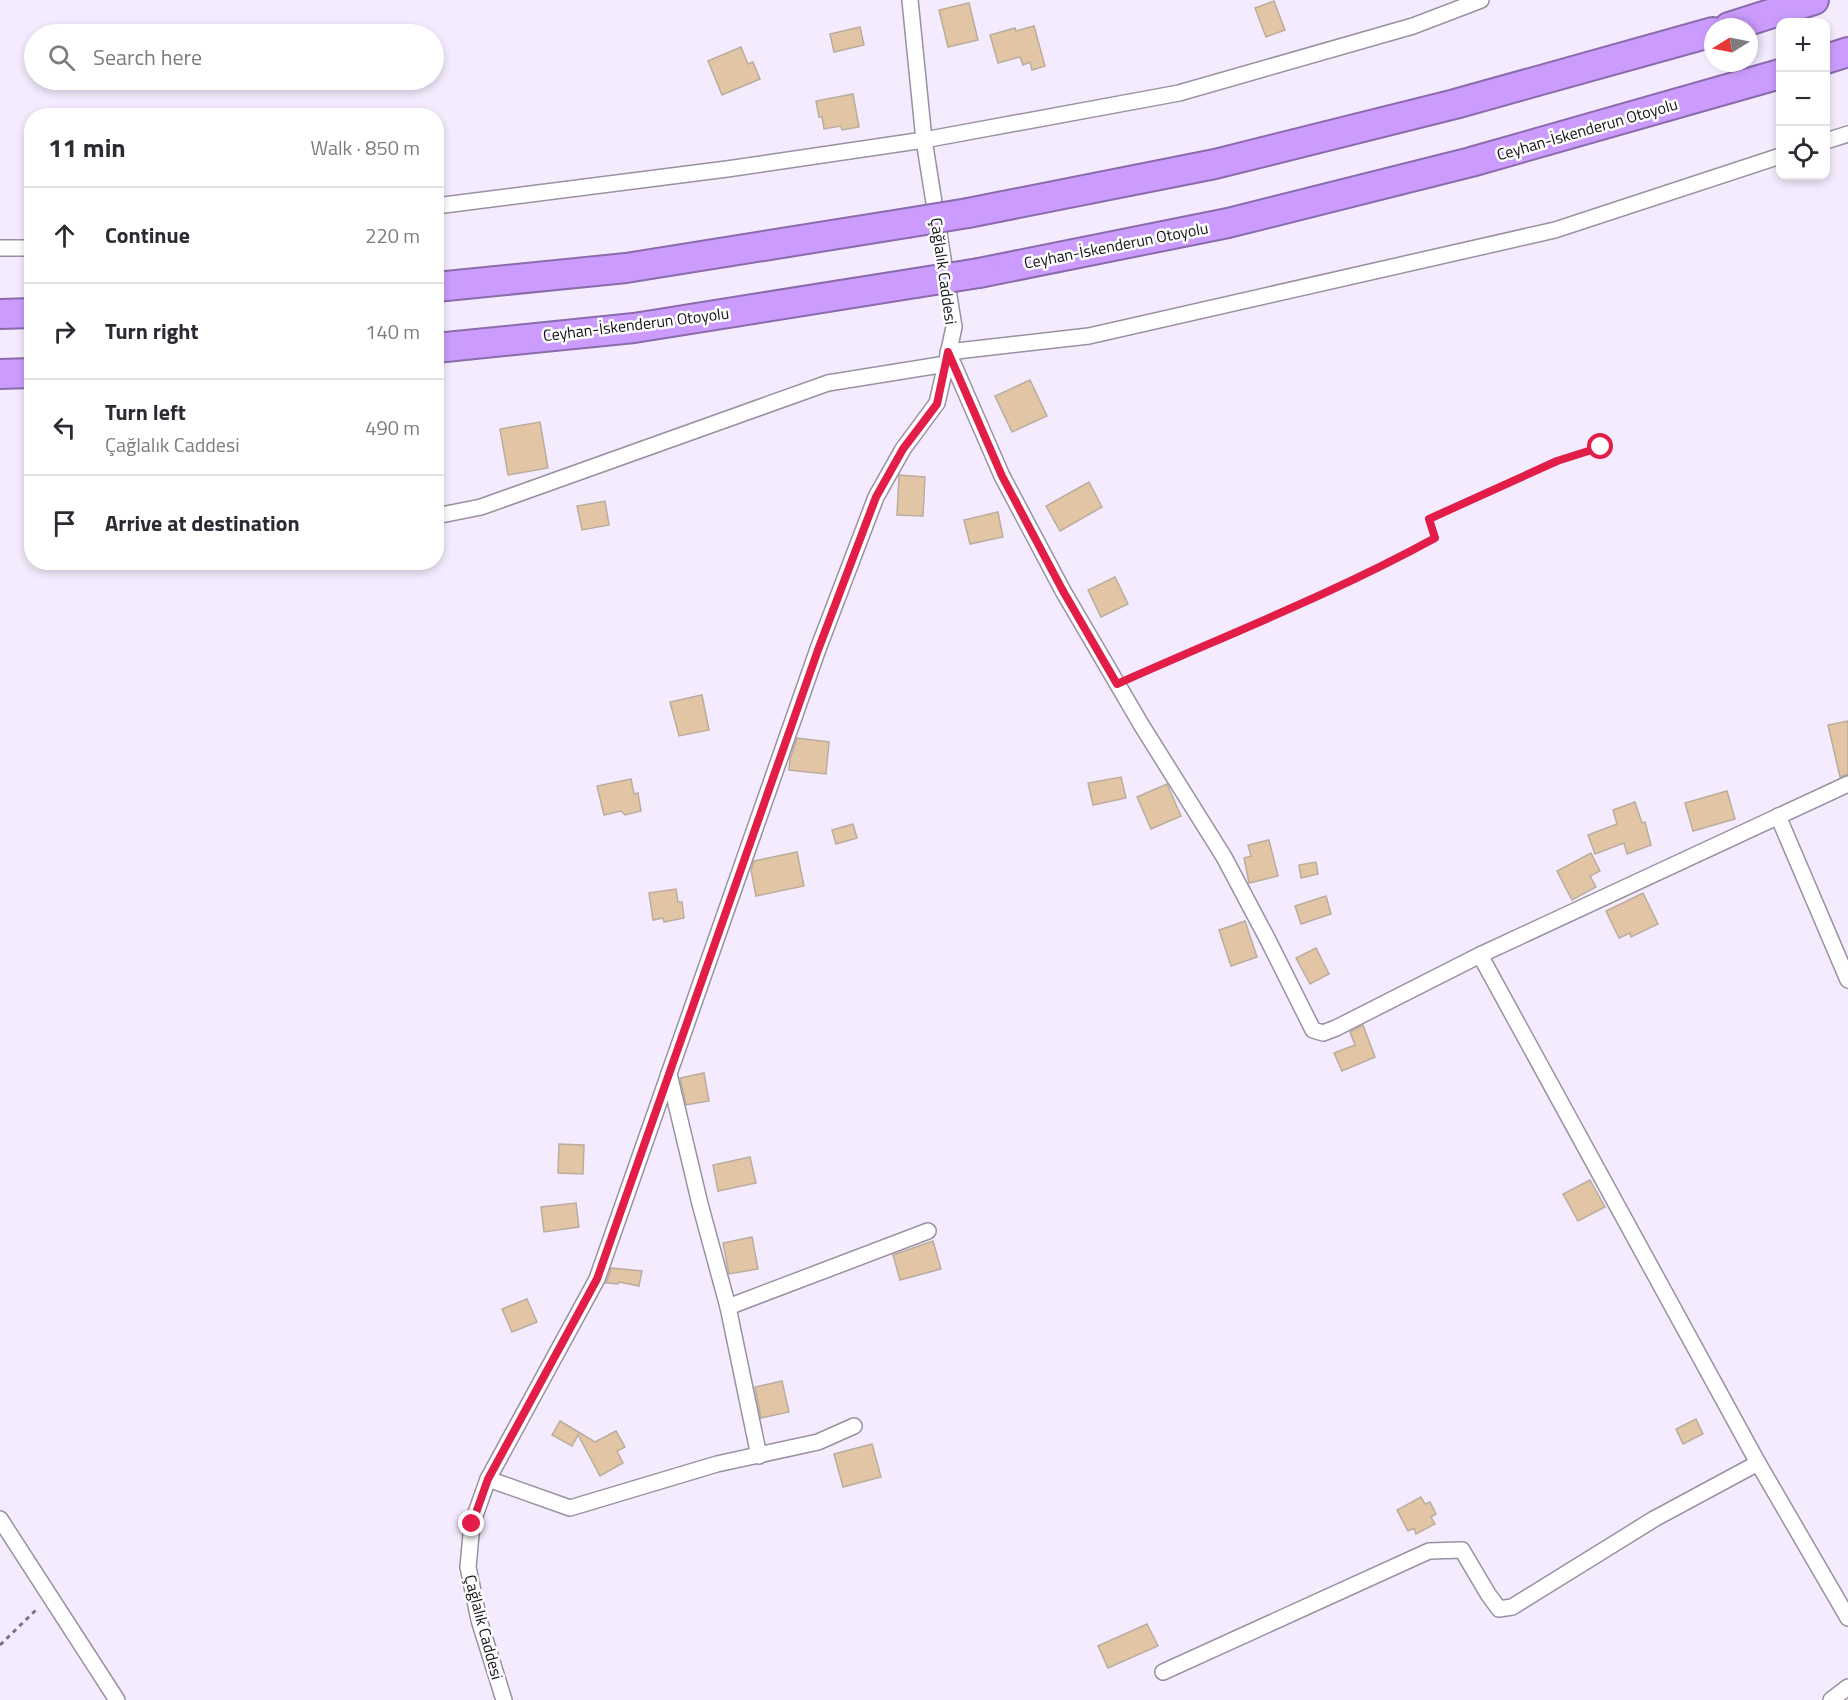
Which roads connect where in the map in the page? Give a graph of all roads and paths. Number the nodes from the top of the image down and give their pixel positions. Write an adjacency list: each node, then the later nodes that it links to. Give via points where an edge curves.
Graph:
1 (910, 0): 10 (street, Çağlalık Caddesi)
2 (1481, 0): 10 (street, via 1413,26 1179,93)
3 (1814, 0): 4 (highway)
4 (1757, 18)
5 (1704, 35): 16 (highway, bridge, via 1455,104 1215,164 968,213 626,268)
6 (1848, 52): 7 (highway)
7 (1830, 58)
8 (1776, 75): 19 (highway, Ceyhan-İskenderun Otoyolu, bridge, via 1471,162 1252,217 979,273 634,328)
9 (1848, 134): 11 (street)
10 (924, 140): 13 (street); 20 (street, Çağlalık Caddesi, via 954,327)
11 (1830, 140)
12 (1776, 157): 20 (street, via 1555,230 1089,336)
13 (444, 205)
14 (0, 248): 15 (street)
15 (24, 248)
16 (444, 286)
17 (24, 313): 18 (highway)
18 (0, 314)
19 (444, 347)
20 (947, 358): 24 (street, via 828,383 481,507); 25 (street, via 1002,476); 30 (street, Çağlalık Caddesi, via 937,404 903,449 876,497)
21 (24, 373): 22 (highway)
22 (0, 374)
23 (1601, 447): 25 (path, via 1557,461 1429,519 1435,538 1402,556)
24 (444, 514)
25 (1117, 684): 28 (street, via 1224,857 1313,1029 1323,1033 1336,1028)
26 (1848, 784): 27 (street)
27 (1778, 816): 28 (street); 29 (street)
28 (1480, 955): 35 (street)
29 (1848, 980)
30 (669, 1074): 32 (street); 36 (street, Çağlalık Caddesi, via 597,1279)
31 (928, 1230): 32 (street)
32 (728, 1307): 34 (street)
33 (854, 1426): 34 (street, via 818,1442)
34 (759, 1456): 36 (street, via 683,1473 570,1508)
35 (1758, 1463): 39 (street); 41 (street, via 1654,1519 1512,1607 1499,1609 1462,1550 1429,1551)
36 (488, 1479): 44 (street, Çağlalık Caddesi, via 472,1524 468,1568 479,1620)
37 (0, 1519): 38 (street)
38 (50, 1596): 40 (path); 43 (street)
39 (1848, 1618)
40 (0, 1644)
41 (1163, 1672)
42 (1848, 1687): 45 (street)
43 (117, 1700)
44 (504, 1700)
45 (1831, 1700)

